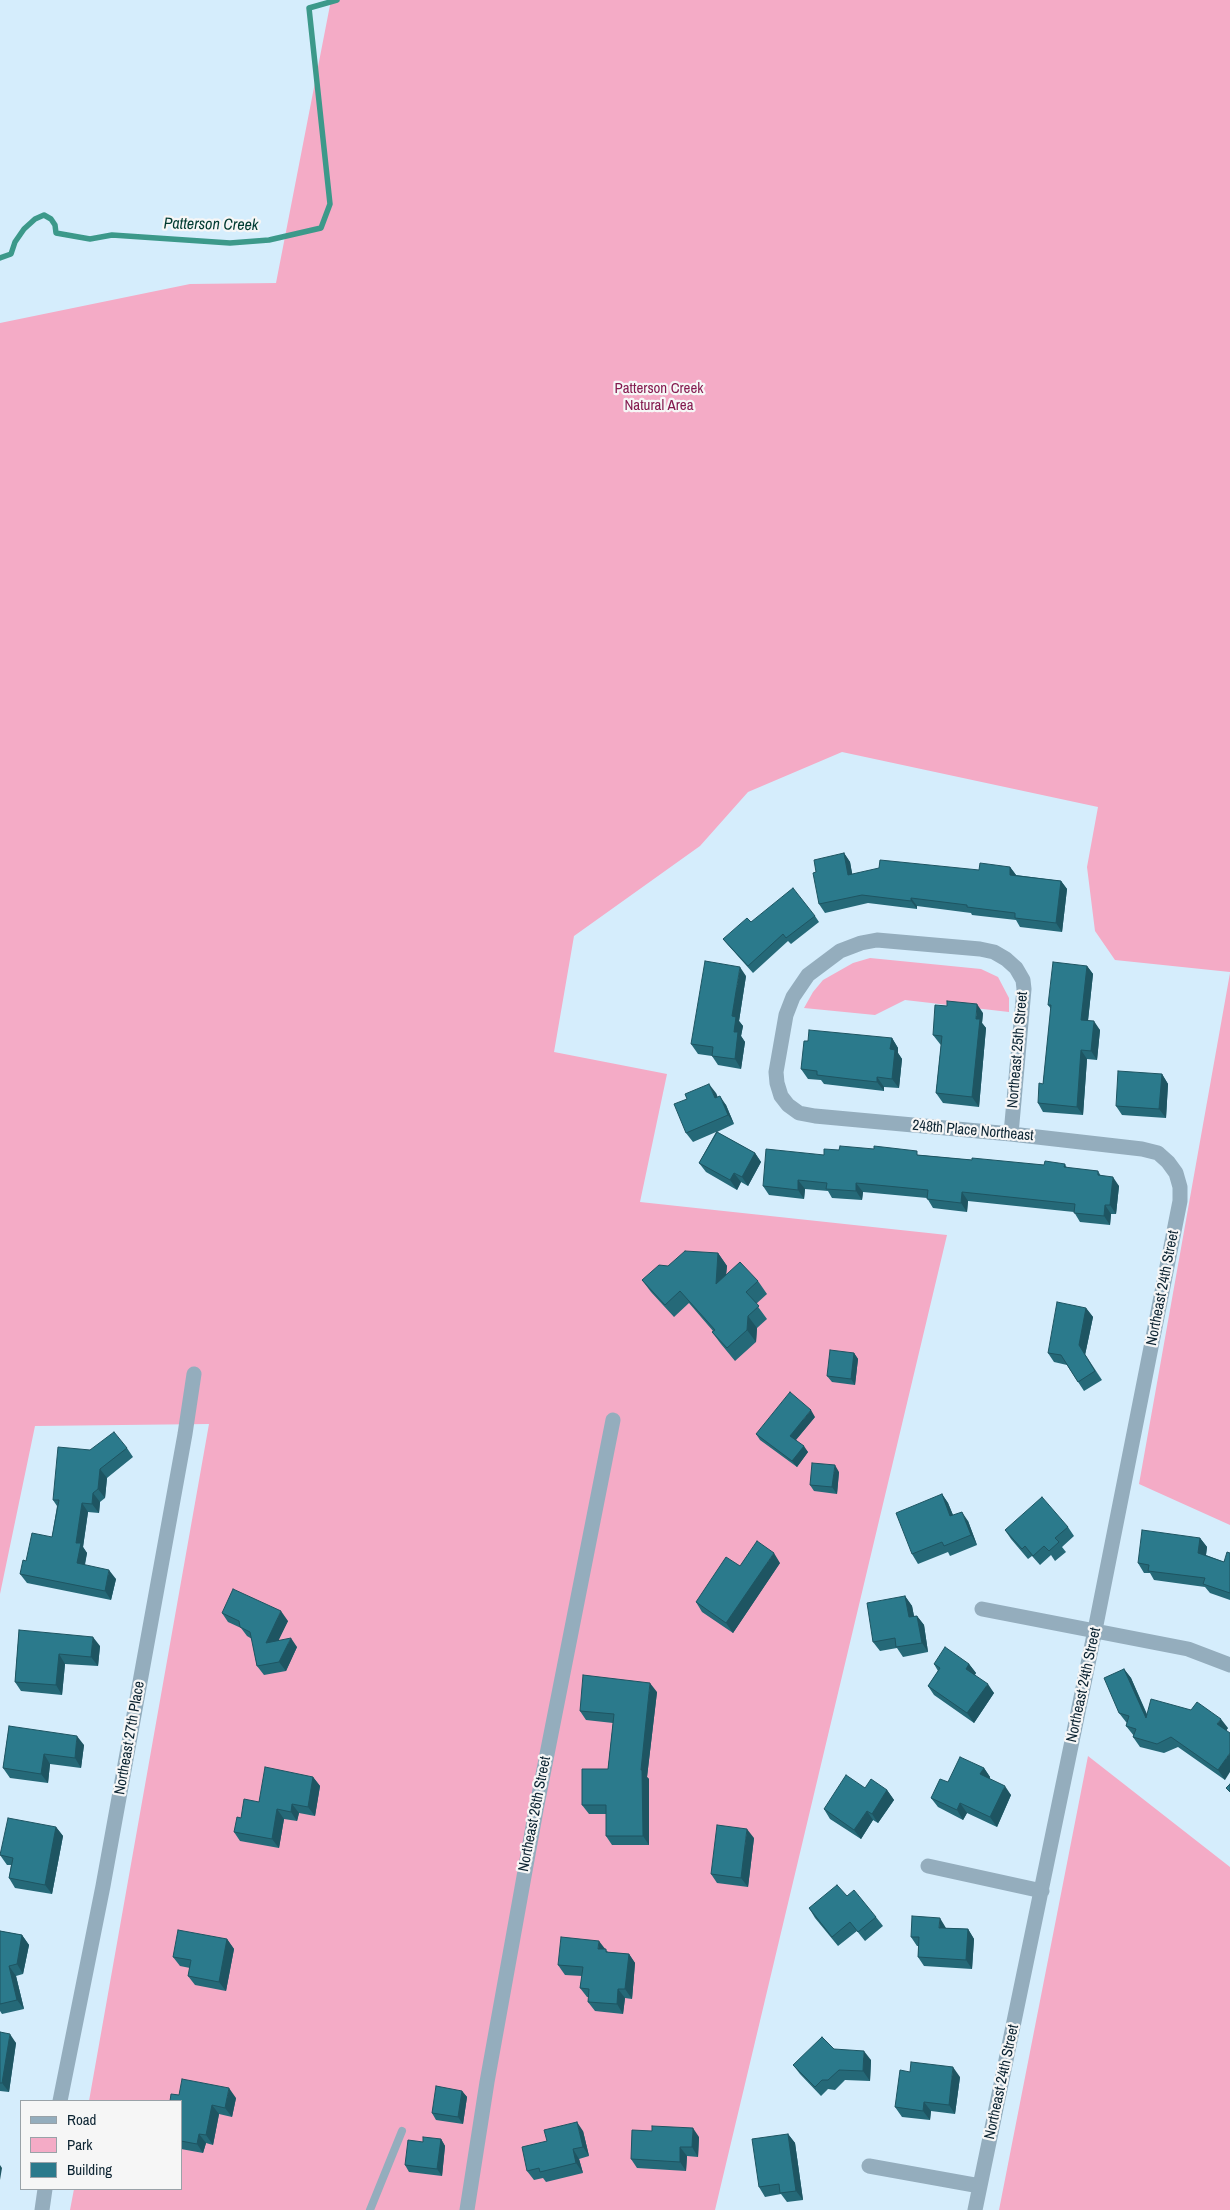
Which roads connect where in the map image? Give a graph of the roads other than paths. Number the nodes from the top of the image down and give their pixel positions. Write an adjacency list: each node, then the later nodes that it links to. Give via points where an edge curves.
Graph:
1 (1016, 968): 2 (street, Northeast 25th Street, via 1024,990); 2 (street, 248th Place Northeast, via 1000,955 980,949 878,940 840,951 808,975 793,997 786,1015 776,1072 781,1096 799,1113)
2 (1011, 1134): 3 (street, 248th Place Northeast, via 1142,1149 1158,1153)
3 (1168, 1162): 7 (street, Northeast 24th Street, via 1176,1172 1180,1201)
4 (194, 1374): 11 (street, Northeast 27th Place, via 103,1886)
5 (613, 1420): 18 (street, Northeast 26th Street, via 536,1810)
6 (982, 1609): 7 (street)
7 (1095, 1630): 8 (street, via 1188,1649); 10 (street, Northeast 24th Street)
8 (1230, 1665)
9 (928, 1866): 10 (street)
10 (1042, 1891): 14 (street, Northeast 24th Street)
11 (60, 2100)
12 (402, 2131): 17 (lane)
13 (869, 2166): 14 (street)
14 (980, 2186): 19 (street, Northeast 24th Street)
15 (45, 2190): 16 (street)
16 (42, 2210)
17 (370, 2210)
18 (468, 2210)
19 (975, 2210)

